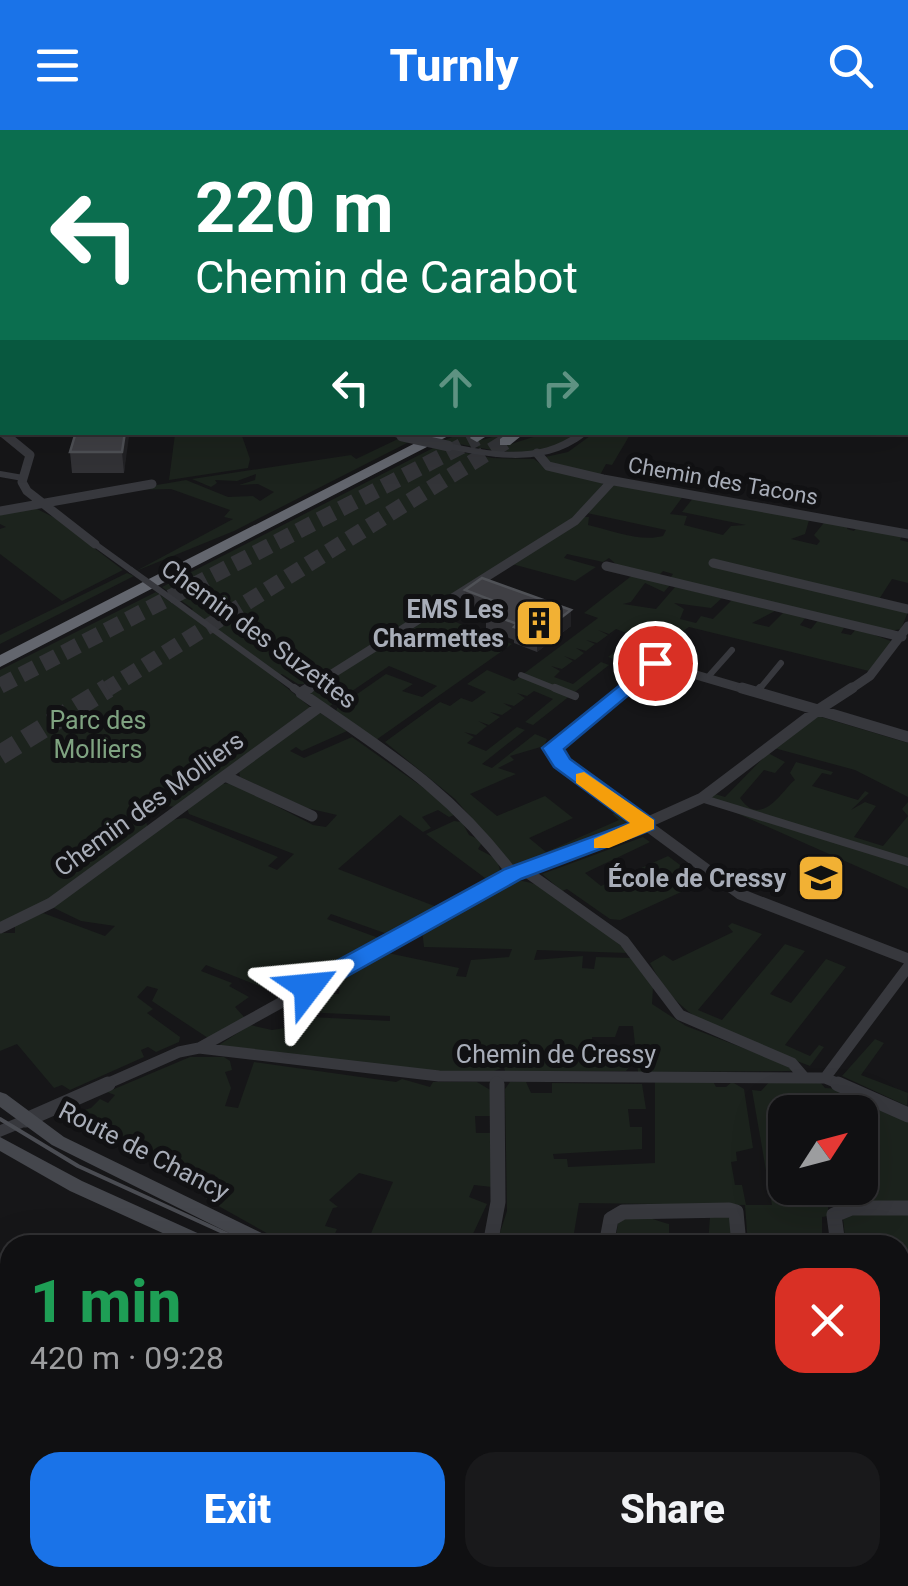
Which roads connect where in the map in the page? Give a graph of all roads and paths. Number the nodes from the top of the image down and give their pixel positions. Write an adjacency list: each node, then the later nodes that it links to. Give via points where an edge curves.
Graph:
1 (7, 435): 7 (street, Chemin des Suzettes, via 30,455)
2 (397, 435): 4 (street, bridge)
3 (581, 435): 5 (street)
4 (444, 437): 5 (street, via 493,454); 19 (highway); 20 (highway)
5 (537, 454): 8 (street, Chemin des Tacons, via 552,467)
6 (0, 474): 7 (street)
7 (23, 478): 10 (street, Chemin des Suzettes)
8 (612, 481): 12 (street, Chemin des Tacons); 25 (street, via 575,521)
9 (152, 484): 10 (street)
10 (39, 504): 11 (street); 13 (street, Chemin des Suzettes)
11 (0, 511)
12 (908, 534)
13 (95, 544): 25 (street, Chemin des Suzettes, bridge)
14 (712, 563): 16 (street)
15 (606, 566): 17 (street)
16 (908, 609)
17 (905, 631): 28 (street, via 870,676)
18 (732, 650): 23 (street)
19 (0, 654)
20 (0, 662)
21 (781, 664): 24 (street)
22 (521, 675): 26 (street)
23 (708, 677): 24 (street); 34 (street, via 650,664 553,748 562,763)
24 (757, 692): 28 (street)
25 (301, 693): 27 (street, Chemin des Suzettes)
26 (576, 696)
27 (319, 707): 31 (street, Chemin des Molliers); 36 (street, Chemin des Suzettes, via 434,785)
28 (818, 710): 30 (street); 34 (street, via 712,792)
29 (908, 722): 30 (street)
30 (903, 735)
31 (225, 776): 33 (street); 37 (street, Chemin des Molliers, via 51,903)
32 (704, 799): 35 (street)
33 (312, 816)
34 (646, 824): 36 (street); 38 (street, via 740,894)
35 (908, 862)
36 (519, 872): 39 (street); 41 (street, Chemin des Suzettes, via 624,941 680,1015 792,1064)
37 (0, 928)
38 (908, 963): 42 (street)
39 (199, 1048): 40 (street, Chemin de Cressy); 45 (street)
40 (496, 1077): 41 (street, Chemin de Cressy); 51 (street, via 498,1191)
41 (804, 1078): 42 (street, Chemin de Cressy)
42 (825, 1078): 44 (street, Chemin de Cressy)
43 (0, 1098): 45 (main road, Route de Chancy)
44 (908, 1114)
45 (26, 1120): 46 (street); 50 (main road, Route de Chancy)
46 (0, 1130)
47 (0, 1143): 49 (main road)
48 (908, 1208): 54 (street, via 851,1208 834,1215)
49 (184, 1235)
50 (249, 1235)
51 (491, 1235)
52 (608, 1235): 53 (street, via 610,1219 623,1212 729,1210 736,1212)
53 (738, 1235)
54 (837, 1235)

